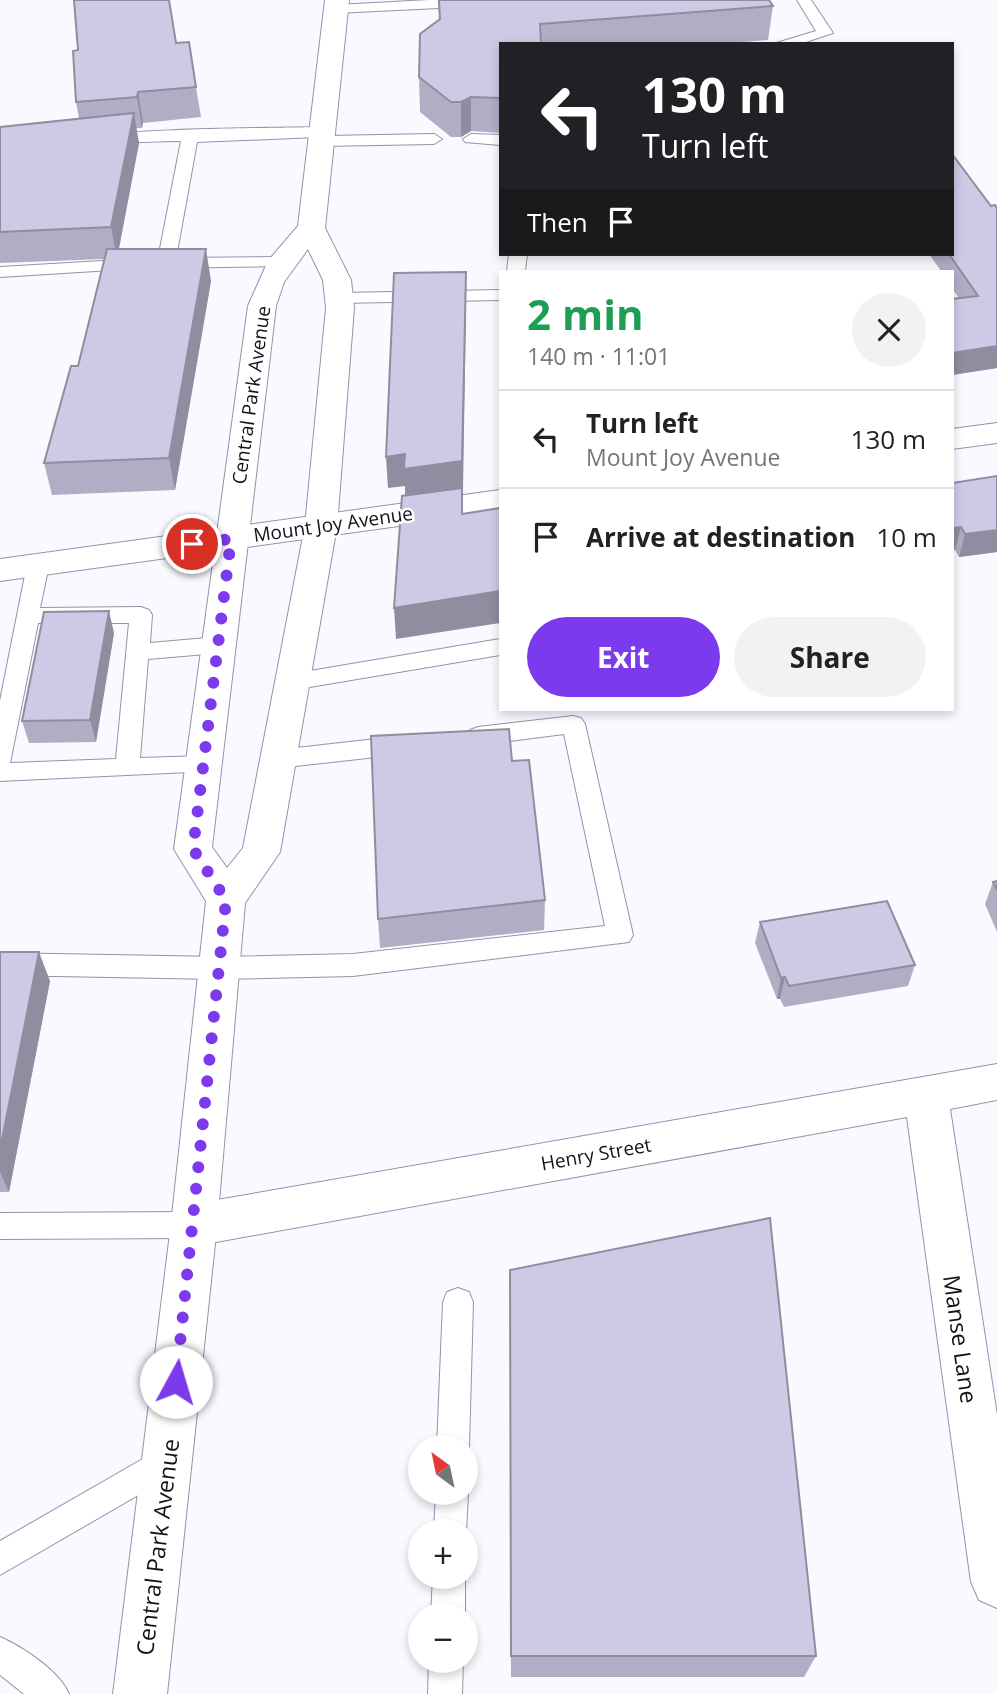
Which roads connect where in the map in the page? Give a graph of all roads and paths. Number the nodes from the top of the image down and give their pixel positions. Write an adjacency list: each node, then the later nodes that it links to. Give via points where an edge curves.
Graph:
1 (520, 0): 3 (lane)
2 (804, 0): 4 (lane, via 825,33)
3 (336, 4): 6 (main road)
4 (788, 42)
5 (190, 137): 6 (lane); 9 (lane, via 156,134); 13 (lane)
6 (321, 137): 7 (lane); 11 (main road)
7 (434, 139)
8 (471, 139): 10 (lane)
9 (91, 140)
10 (499, 140)
11 (311, 228): 12 (main road, Central Park Avenue); 16 (main road, via 337,281)
12 (282, 261): 13 (lane); 21 (main road, Central Park Avenue, via 262,306)
13 (166, 264): 14 (lane)
14 (0, 272)
15 (499, 295): 16 (lane)
16 (339, 298): 20 (main road)
17 (997, 433): 18 (main road)
18 (954, 439)
19 (499, 501): 20 (main road, Mount Joy Avenue)
20 (321, 526): 21 (main road, Mount Joy Avenue); 28 (main road)
21 (231, 539): 22 (main road, Mount Joy Avenue); 25 (main road, Central Park Avenue)
22 (38, 565): 23 (main road, Mount Joy Avenue); 24 (lane)
23 (0, 570)
24 (28, 616): 27 (lane, via 141,615); 31 (lane)
25 (218, 645): 27 (lane); 33 (main road, Central Park Avenue)
26 (499, 647): 28 (lane)
27 (138, 652): 34 (lane)
28 (292, 682): 32 (main road)
29 (452, 739): 38 (lane, via 573,724 620,935 354,965)
30 (425, 742): 32 (lane)
31 (0, 760)
32 (278, 760): 36 (main road, via 261,852)
33 (204, 765): 34 (lane); 36 (main road, Central Park Avenue, via 193,849)
34 (127, 768): 35 (lane)
35 (0, 772)
36 (226, 900): 38 (main road, Central Park Avenue)
37 (0, 964): 38 (lane)
38 (219, 968): 41 (main road, Central Park Avenue)
39 (997, 1082): 40 (main road, Henry Street)
40 (926, 1095): 41 (main road, Henry Street); 47 (main road, Manse Lane)
41 (194, 1225): 42 (lane); 45 (main road, Central Park Avenue)
42 (0, 1226)
43 (458, 1302): 44 (lane)
44 (453, 1435)
45 (167, 1461): 46 (lane); 51 (main road, Central Park Avenue)
46 (0, 1559)
47 (997, 1582)
48 (0, 1654): 50 (lane)
49 (446, 1673): 52 (lane)
50 (52, 1694)
51 (140, 1694)
52 (445, 1694)

